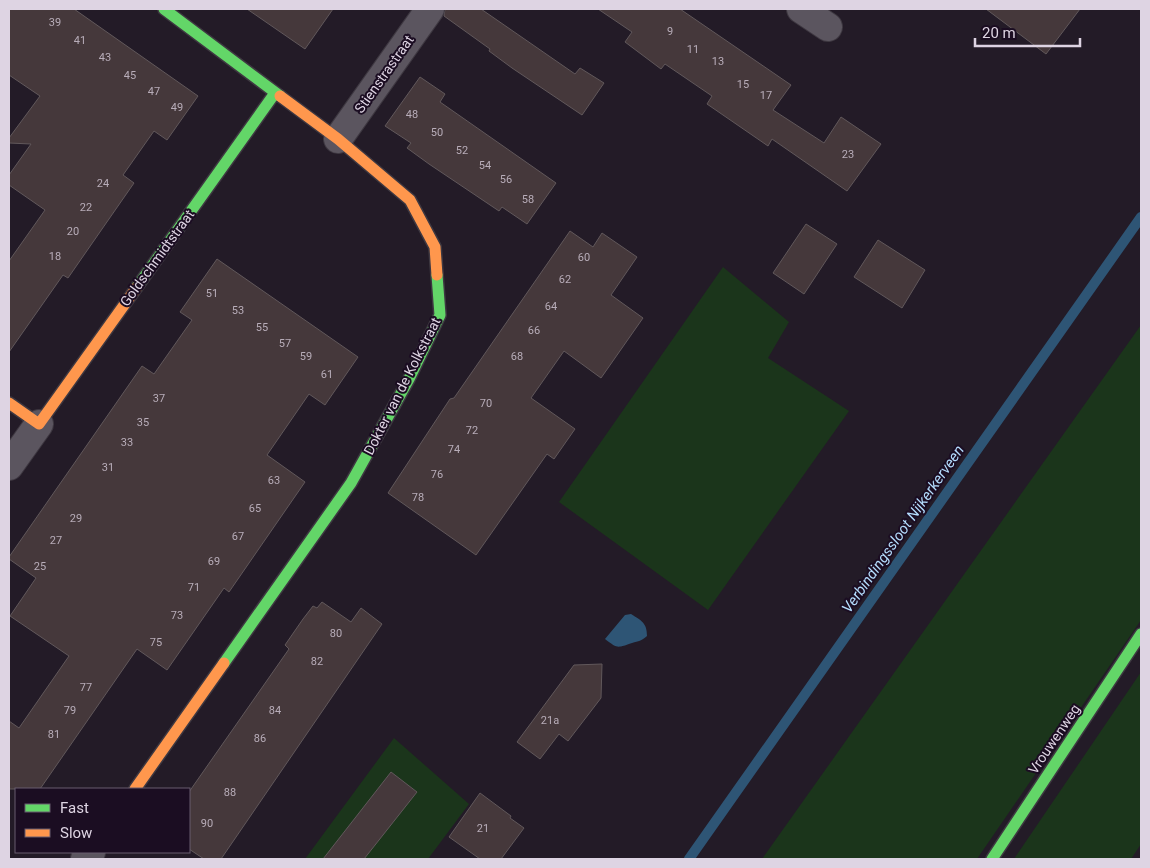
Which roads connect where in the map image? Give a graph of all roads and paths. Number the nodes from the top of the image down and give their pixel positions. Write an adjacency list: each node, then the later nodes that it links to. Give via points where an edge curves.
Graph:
1 (164, 9): 5 (street, Dokter van de Kolkstraat)
2 (430, 9): 6 (street, Stienstrastraat)
3 (801, 9): 4 (street)
4 (828, 27)
5 (275, 93): 6 (street, Dokter van de Kolkstraat); 8 (street, Goldschmidtstraat)
6 (338, 139): 11 (street, Dokter van de Kolkstraat, via 410,200 435,247 440,315 409,379 351,483)
7 (9, 403): 8 (street)
8 (39, 424): 9 (street, Goldschmidtstraat)
9 (9, 466)
10 (1141, 634): 12 (street, Vrouwenweg)
11 (136, 788)
12 (992, 859)

